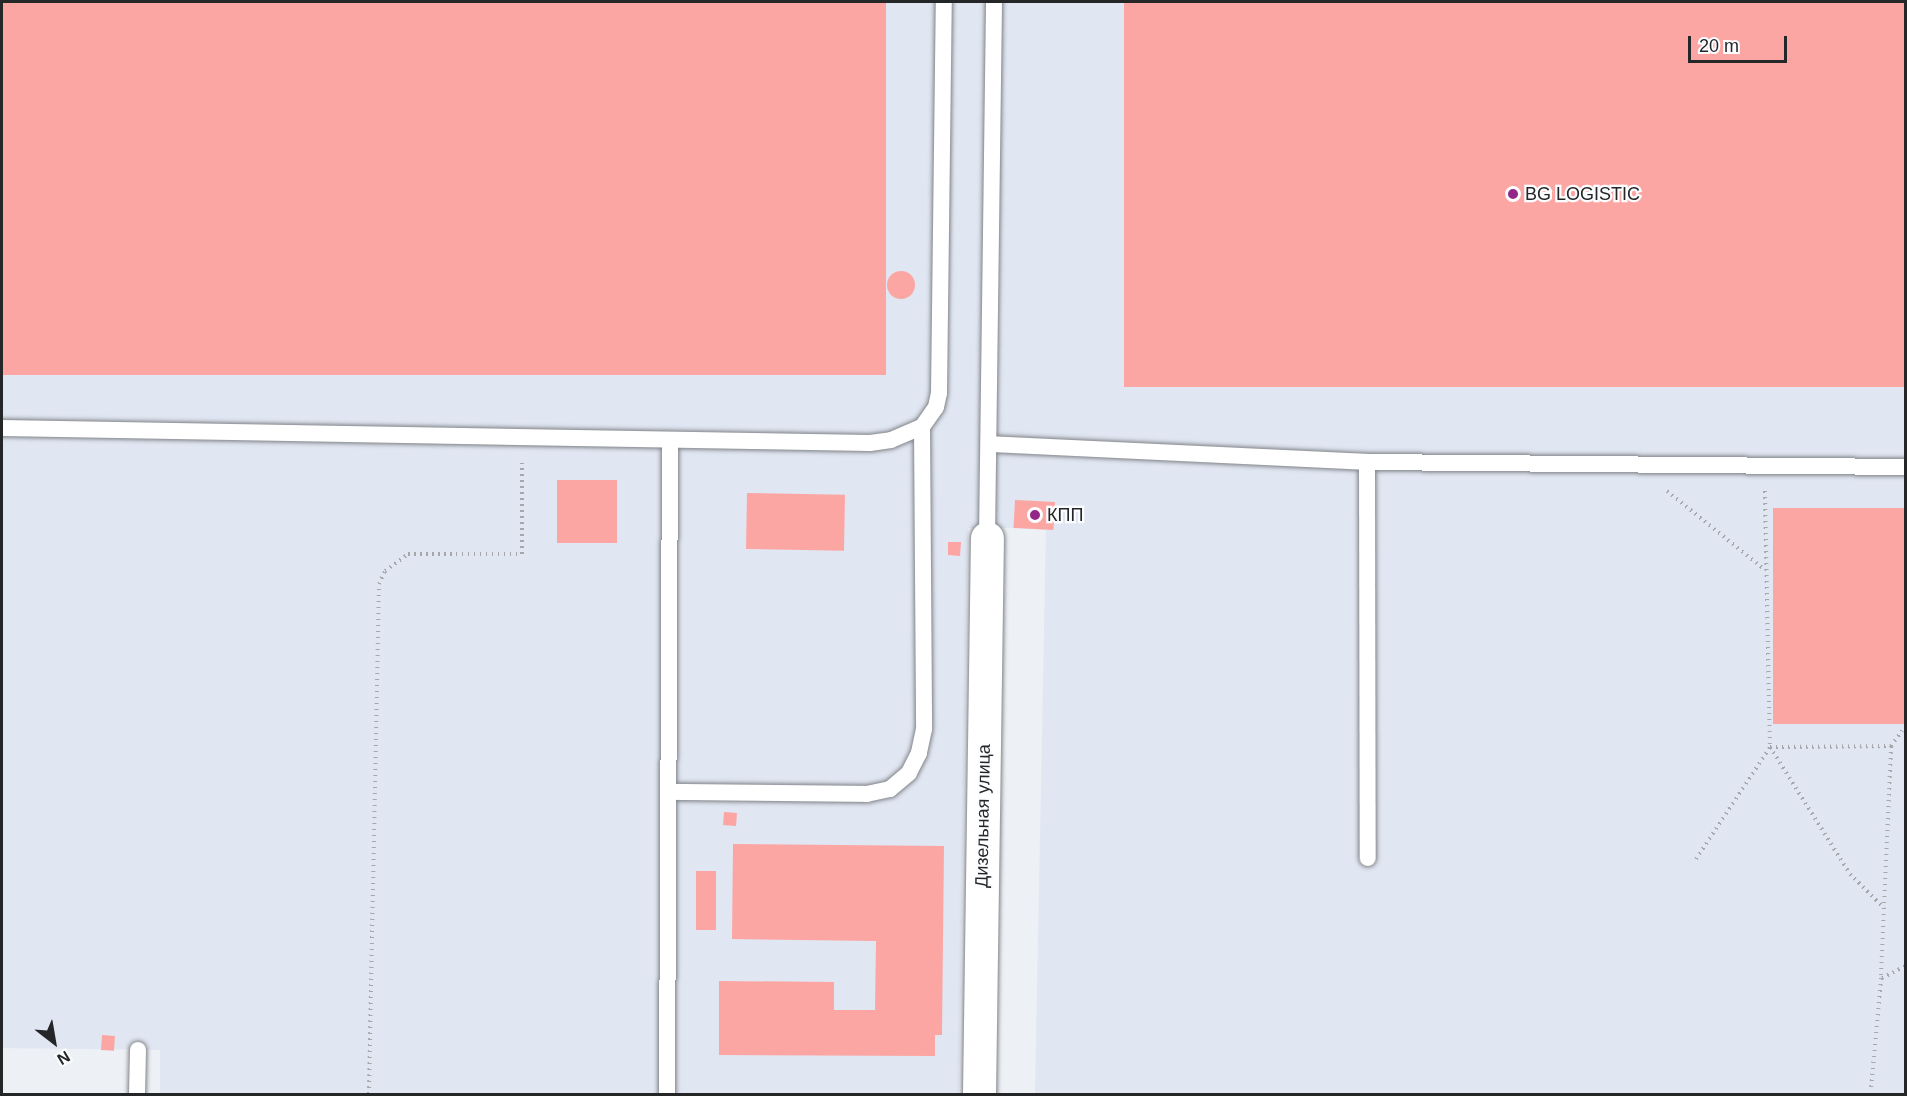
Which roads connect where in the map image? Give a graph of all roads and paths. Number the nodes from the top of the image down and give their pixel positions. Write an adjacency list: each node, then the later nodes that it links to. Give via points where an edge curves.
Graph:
1 (944, 2): 3 (lane, via 939,393 936,407)
2 (994, 2): 6 (lane)
3 (922, 427): 5 (lane, via 891,440 870,443); 17 (lane, via 924,729 919,753 909,773 890,789 867,794)
4 (2, 428): 5 (lane)
5 (670, 440): 17 (lane)
6 (989, 444): 7 (lane); 12 (lane)
7 (1367, 462): 9 (lane); 18 (lane)
8 (522, 463): 26 (path, via 522,554 408,554 391,566 379,584)
9 (1905, 467)
10 (1664, 488): 13 (path)
11 (1765, 491): 13 (path)
12 (987, 538): 28 (street, Дизельная улица)
13 (1764, 570): 16 (path)
14 (1902, 731): 15 (path)
15 (1891, 746): 16 (path); 20 (path)
16 (1770, 747): 19 (path); 20 (path, via 1850,874)
17 (668, 792): 27 (lane)
18 (1368, 858)
19 (1696, 859)
20 (1884, 908): 22 (path)
21 (1905, 966): 22 (path)
22 (1881, 978): 24 (path)
23 (138, 1050): 25 (lane)
24 (1871, 1089)
25 (137, 1095)
26 (369, 1095)
27 (667, 1095)
28 (979, 1095)

